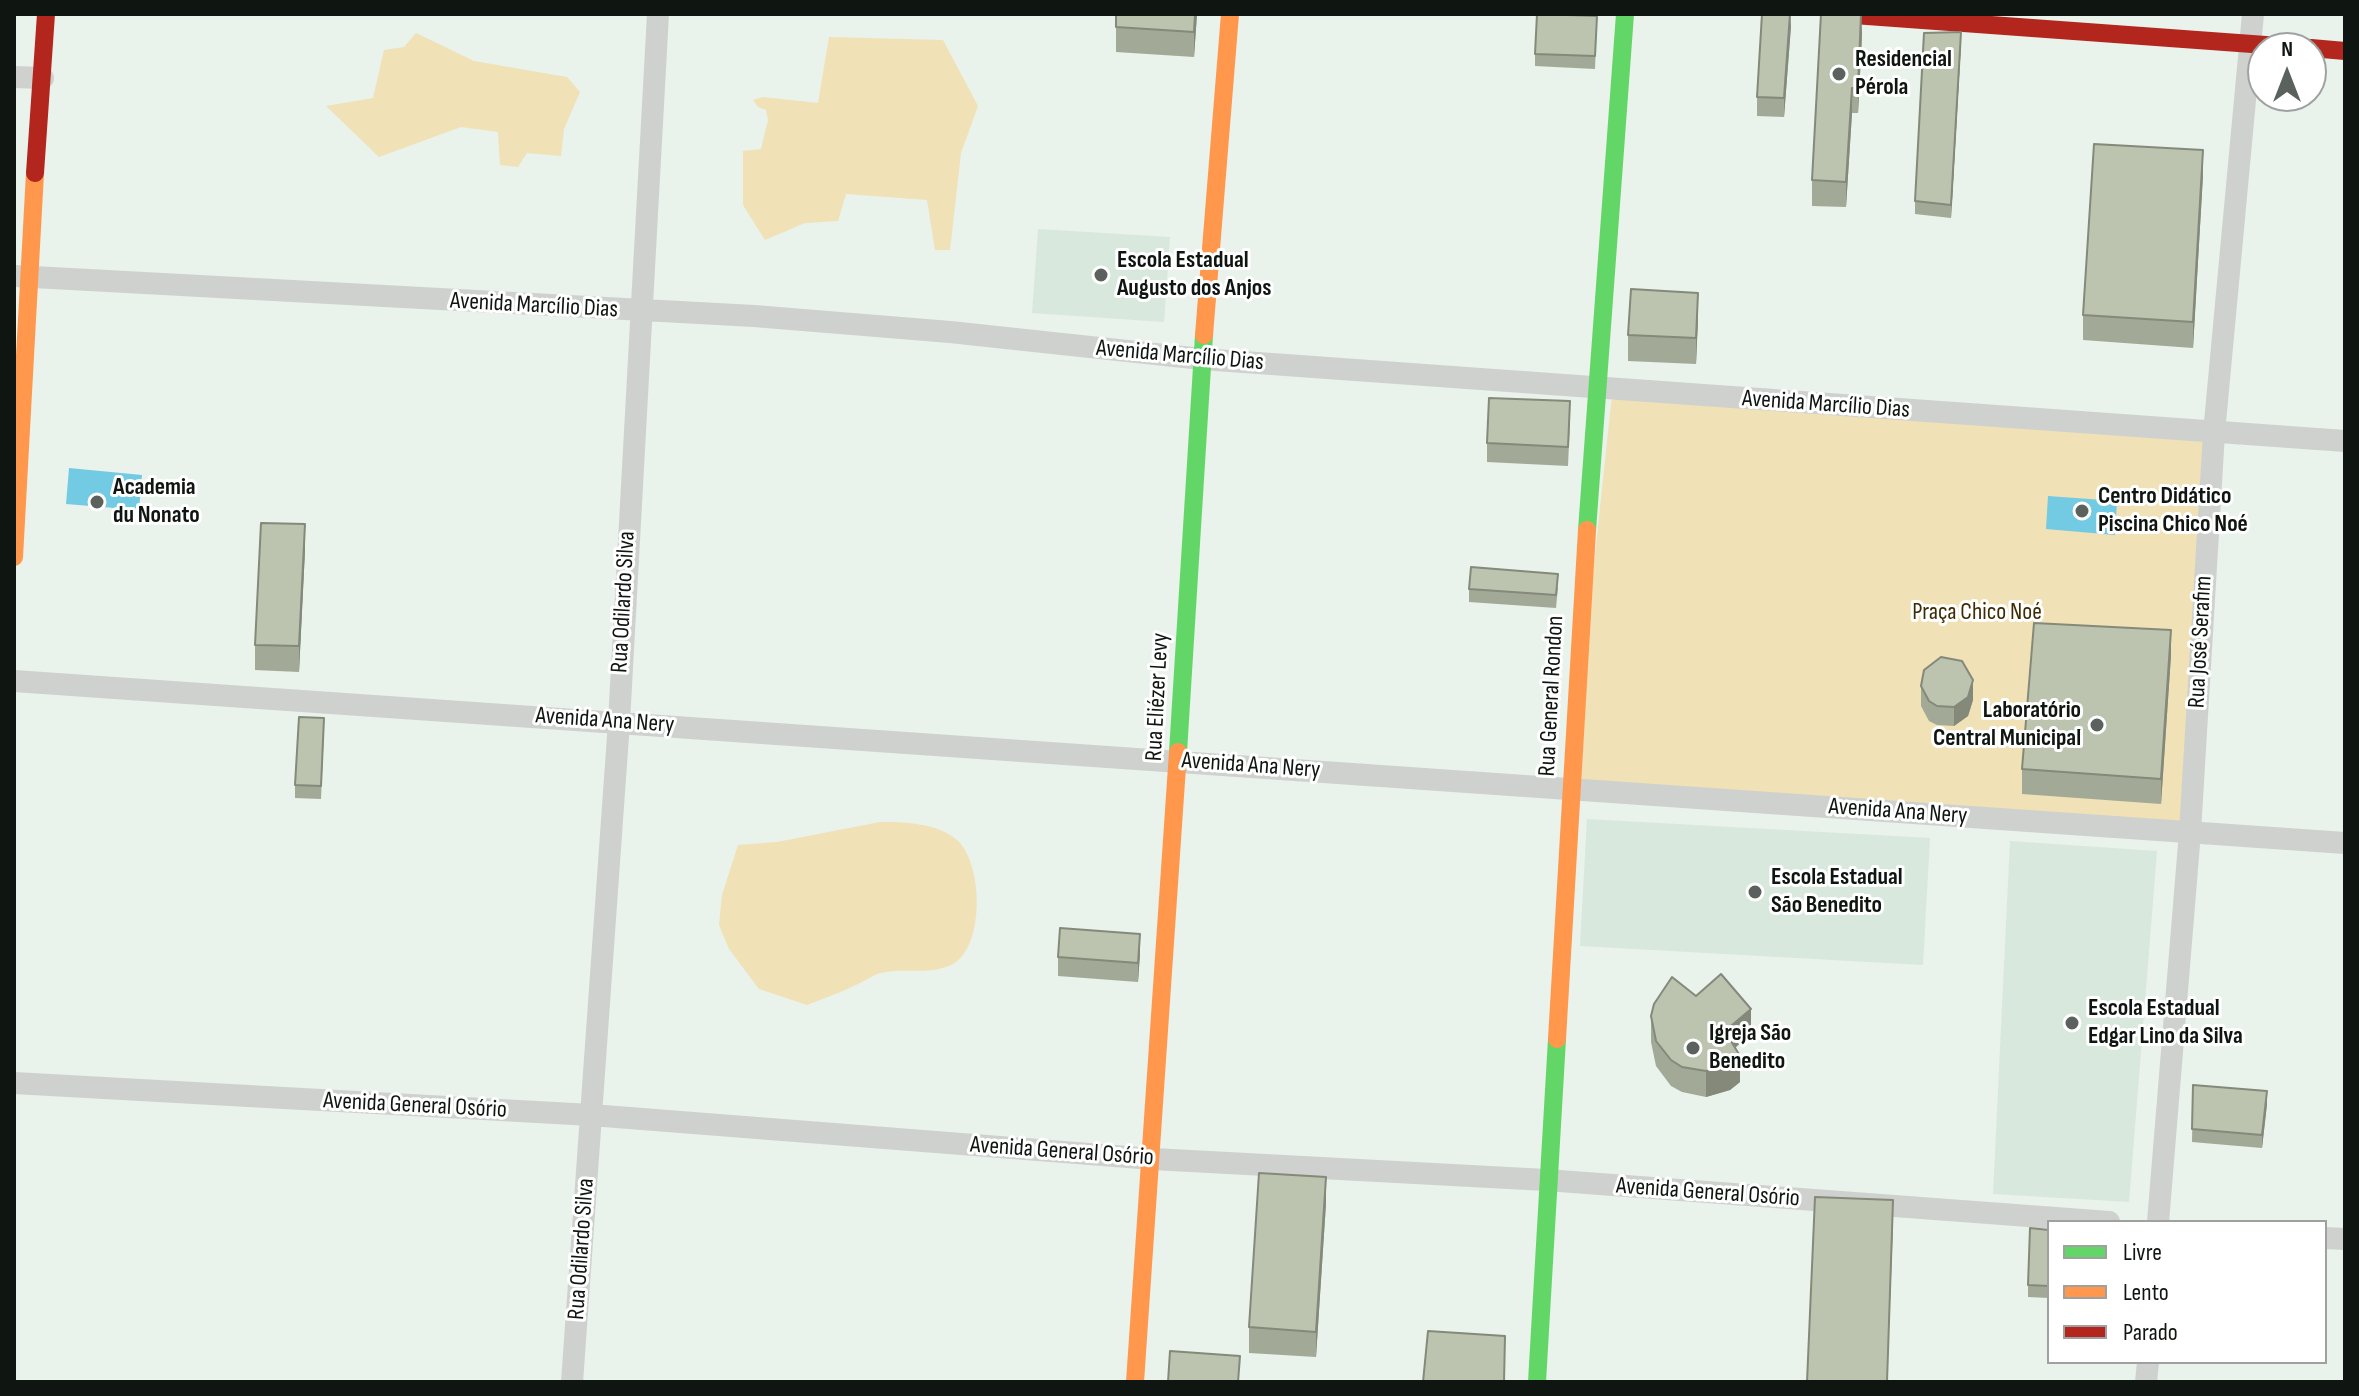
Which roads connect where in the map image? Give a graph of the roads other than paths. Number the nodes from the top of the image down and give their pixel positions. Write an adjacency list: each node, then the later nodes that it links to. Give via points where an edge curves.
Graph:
1 (46, 14): 9 (main road)
2 (658, 14): 12 (street, Rua Odilardo Silva)
3 (1230, 14): 13 (main road, Rua Eliézer Levy)
4 (1625, 14): 14 (main road, Rua General Rondon)
5 (1840, 14): 6 (main road)
6 (1942, 18): 7 (main road)
7 (2247, 44)
8 (14, 77): 9 (street)
9 (43, 78): 11 (main road)
10 (2247, 95): 15 (street, Rua José Serafim)
11 (21, 276): 12 (street, Avenida Marcílio Dias); 17 (main road)
12 (639, 311): 13 (street, Avenida Marcílio Dias, via 920,330); 19 (street, Rua Odilardo Silva)
13 (1202, 359): 14 (street, Avenida Marcílio Dias); 20 (main road, Rua Eliézer Levy)
14 (1595, 389): 15 (street, Avenida Marcílio Dias); 21 (main road, Rua General Rondon)
15 (2214, 433): 16 (street, Avenida Marcílio Dias); 22 (street, Rua José Serafim)
16 (2345, 441)
17 (14, 557)
18 (14, 681): 19 (street, Avenida Ana Nery)
19 (619, 722): 20 (street, Avenida Ana Nery); 25 (street, Rua Odilardo Silva)
20 (1178, 760): 21 (street, Avenida Ana Nery); 26 (main road, Rua Eliézer Levy)
21 (1570, 789): 22 (street, Avenida Ana Nery); 27 (main road, Rua General Rondon)
22 (2190, 832): 23 (street, Avenida Ana Nery); 29 (street, Rua José Serafim)
23 (2345, 843)
24 (14, 1083): 25 (street, Avenida General Osório)
25 (591, 1115): 26 (street, Avenida General Osório); 30 (street, Rua Odilardo Silva)
26 (1153, 1159): 27 (street, Avenida General Osório); 31 (main road, Rua Eliézer Levy)
27 (1546, 1180): 28 (street, Avenida General Osório); 32 (main road, Rua General Rondon)
28 (2082, 1220)
29 (2158, 1220)
30 (572, 1382)
31 (1135, 1382)
32 (1537, 1382)

